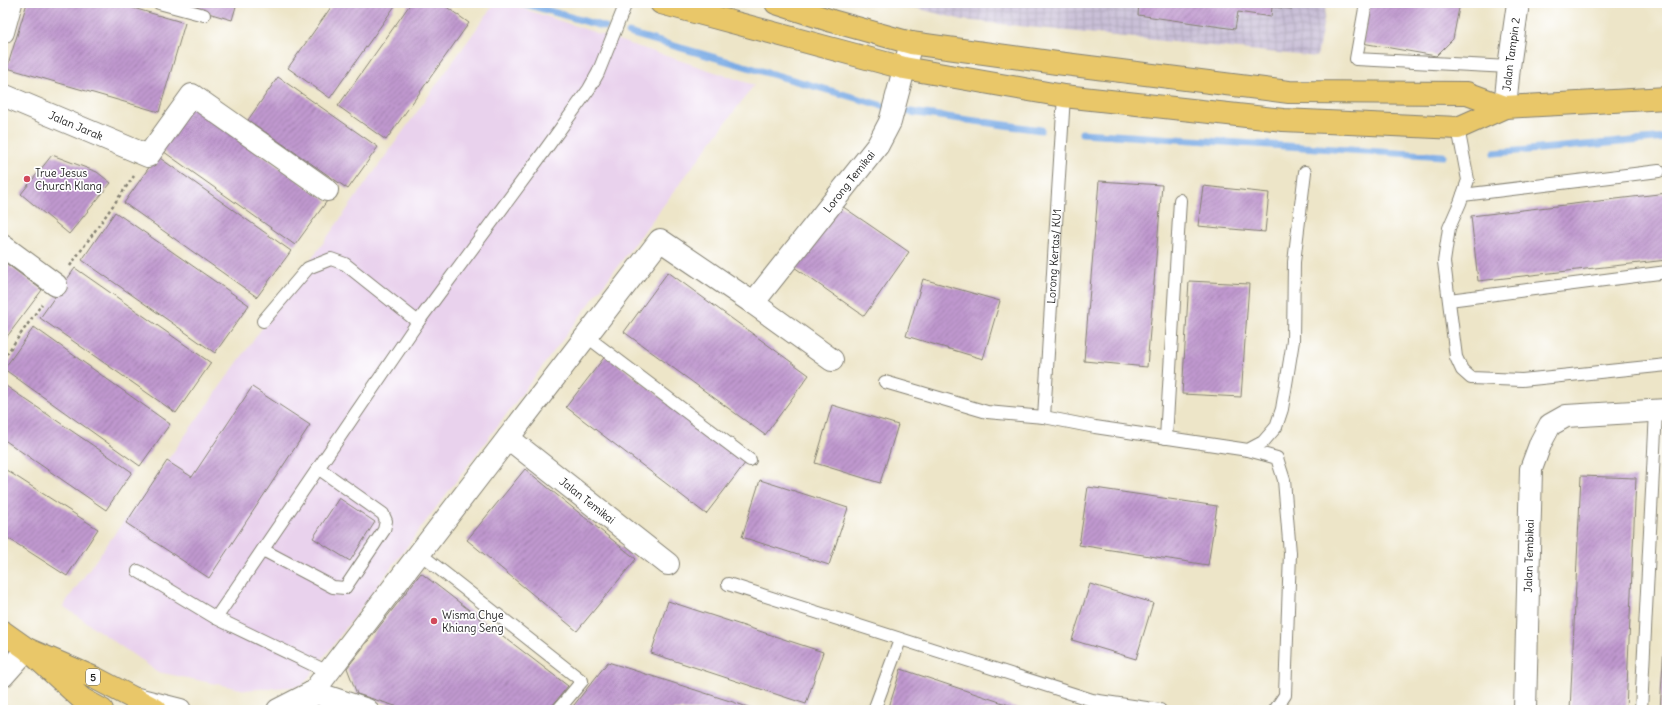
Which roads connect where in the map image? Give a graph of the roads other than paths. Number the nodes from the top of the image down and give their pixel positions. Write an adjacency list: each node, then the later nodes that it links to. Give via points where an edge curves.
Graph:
1 (12, 3): 9 (street)
2 (159, 3): 8 (lane)
3 (626, 3): 29 (lane, via 589,89)
4 (661, 3): 12 (main road)
5 (776, 3): 10 (main road)
6 (1366, 3): 11 (lane, via 1356,59)
7 (1518, 3): 11 (street, Jalan Tampin 2)
8 (204, 15)
9 (3, 32)
10 (912, 43): 12 (street, Lorong Temikai); 16 (main road, via 1057,64 1289,92 1467,93)
11 (1509, 67): 16 (street, Jalan Tampin 2)
12 (904, 68): 14 (main road); 27 (street, Lorong Temikai, via 890,122 878,145)
13 (3, 95): 20 (street, Jalan Jarak, via 148,156 192,95)
14 (1064, 96): 17 (main road, via 1283,120); 35 (lane, Lorong Kertas/ KU1)
15 (1667, 98): 16 (main road)
16 (1505, 107): 17 (main road)
17 (1458, 128): 21 (lane, via 1468,180)
18 (1659, 171): 21 (lane)
19 (1304, 172): 38 (lane, via 1294,262 1293,341 1282,409 1276,427 1268,437)
20 (327, 190)
21 (1463, 195): 26 (lane, via 1449,228 1444,262)
22 (1180, 200): 37 (lane)
23 (3, 246): 25 (street)
24 (1667, 272): 26 (lane)
25 (56, 285)
26 (1449, 300): 32 (lane, via 1456,357 1462,370 1471,378 1522,380)
27 (753, 304): 30 (street, via 660,240); 31 (street)
28 (263, 321): 29 (lane, via 308,268 331,259 345,264)
29 (418, 322): 40 (lane)
30 (586, 336): 36 (street); 39 (lane)
31 (832, 360)
32 (1667, 365)
33 (885, 382): 35 (lane, via 987,412)
34 (1662, 410): 64 (street, Jalan Tembikai, via 1566,416 1550,424 1541,442 1531,469); 65 (lane)
35 (1044, 417): 37 (lane)
36 (508, 438): 42 (street); 43 (street, Jalan Temikai)
37 (1166, 438): 38 (lane)
38 (1248, 450): 63 (lane, via 1277,458 1284,480 1290,553 1285,695)
39 (750, 460)
40 (318, 468): 41 (lane); 41 (lane, via 383,514 386,521 384,530 345,588 334,587)
41 (263, 550): 46 (lane)
42 (419, 553): 50 (street); 60 (lane, via 582,681)
43 (668, 564)
44 (138, 571): 46 (lane)
45 (728, 584): 48 (lane)
46 (216, 618): 50 (lane)
47 (3, 632): 49 (main road, 5)
48 (900, 640): 61 (lane); 62 (lane, via 1092,700)
49 (28, 649): 51 (street); 53 (main road, 5); 54 (main road, 5, via 82,699)
50 (328, 672): 52 (street)
51 (3, 676)
52 (313, 692): 57 (street); 58 (street); 59 (street)
53 (134, 698): 55 (main road, 5); 56 (street)
54 (102, 710)
55 (156, 710)
56 (180, 710)
57 (278, 710)
58 (300, 710)
59 (367, 710)
60 (558, 710)
61 (874, 710)
62 (1160, 710)
63 (1275, 710)
64 (1525, 710)
65 (1641, 710)

